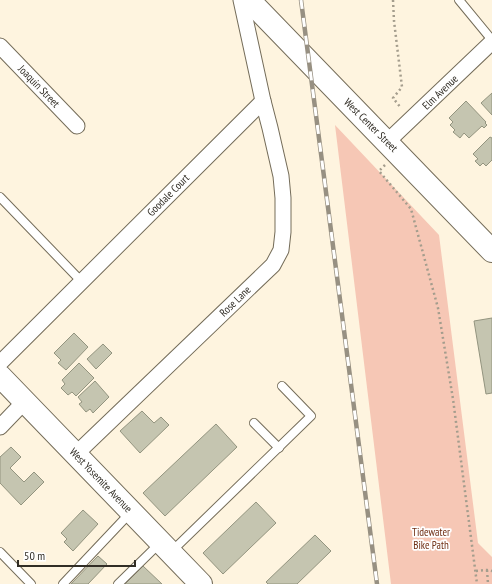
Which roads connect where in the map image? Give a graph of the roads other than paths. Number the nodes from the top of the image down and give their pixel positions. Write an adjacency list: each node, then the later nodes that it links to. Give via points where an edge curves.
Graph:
1 (241, 0): 6 (street)
2 (249, 0): 8 (street, West Center Street)
3 (459, 0): 4 (lane)
4 (492, 41): 8 (street, Elm Avenue, via 410,120)
5 (0, 46): 7 (street, Joaquin Street)
6 (263, 101): 11 (street, Goodale Court); 19 (street, Rose Lane, via 281,176 281,250 273,265)
7 (77, 126)
8 (392, 147): 10 (street, West Center Street)
9 (0, 197): 11 (lane)
10 (491, 248)
11 (81, 281): 12 (street, Goodale Court)
12 (0, 363)
13 (0, 376): 15 (street, West Yosemite Avenue)
14 (282, 386): 18 (lane, via 311,416)
15 (24, 401): 17 (street); 19 (street, West Yosemite Avenue)
16 (254, 423): 18 (lane)
17 (0, 427)
18 (278, 448): 21 (lane)
19 (76, 454): 20 (street, West Yosemite Avenue)
20 (132, 512): 21 (street, West Yosemite Avenue); 25 (lane)
21 (166, 547): 23 (street, West Yosemite Avenue); 26 (lane)
22 (0, 552): 24 (lane)
23 (199, 583)
24 (31, 584)
25 (62, 584)
26 (118, 584)

